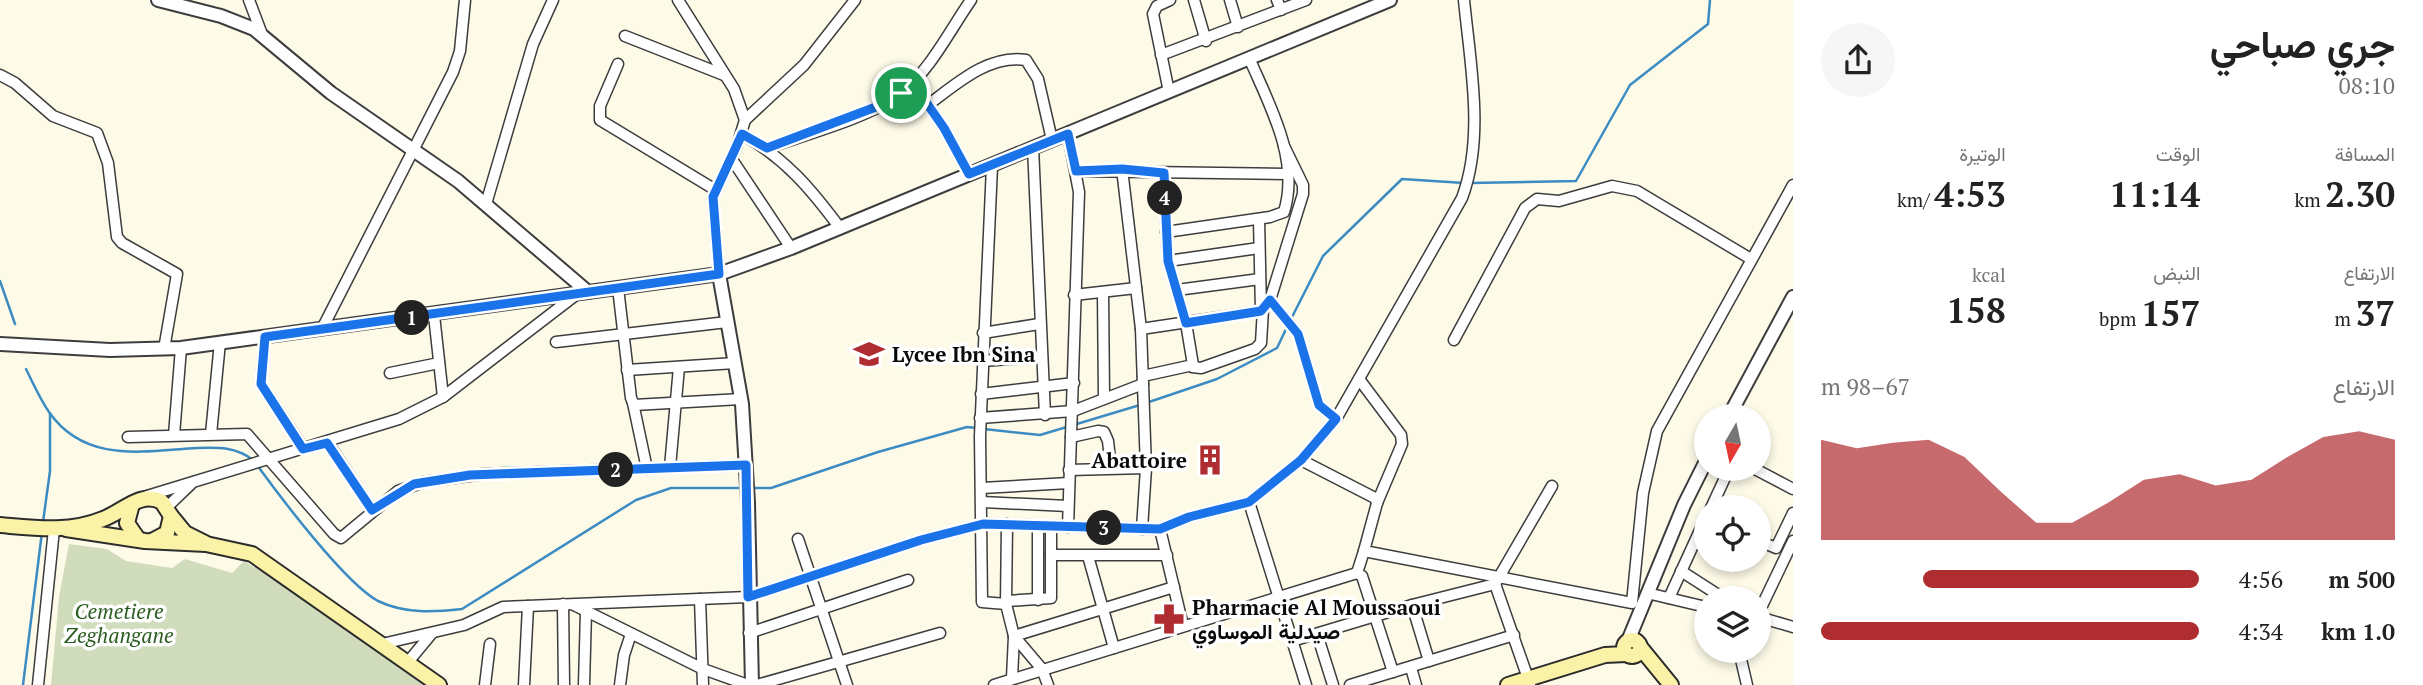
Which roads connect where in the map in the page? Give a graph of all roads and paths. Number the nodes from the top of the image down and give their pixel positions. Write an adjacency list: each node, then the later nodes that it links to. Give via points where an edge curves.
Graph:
1 (158, 0): 17 (street, via 245,24)
2 (249, 0): 17 (street)
3 (465, 0): 33 (street, via 455,66)
4 (553, 0): 44 (street, via 529,54)
5 (678, 0): 23 (street)
6 (855, 0): 27 (street, via 804,65)
7 (971, 0): 24 (street)
8 (1170, 0): 19 (street, via 1153,12)
9 (1194, 0): 18 (street)
10 (1230, 0): 15 (street)
11 (1306, 0): 14 (street)
12 (1390, 0): 20 (street)
13 (1464, 0): 86 (street, via 1473,94 1472,173)
14 (1279, 5): 15 (street)
15 (1238, 27): 18 (street)
16 (625, 36): 23 (street)
17 (263, 37): 33 (street, via 331,93)
18 (1206, 41): 19 (street)
19 (1161, 55): 25 (street)
20 (1250, 60): 25 (street); 31 (street)
21 (618, 64): 43 (street, via 599,118)
22 (0, 75): 77 (street, via 53,116 97,133 107,163 117,237 177,274)
23 (725, 75): 27 (street)
24 (912, 82): 26 (street); 34 (street, via 889,102)
25 (1169, 92): 29 (street)
26 (928, 105): 30 (street, via 981,69 1012,58 1026,60 1038,79); 40 (street)
27 (745, 120): 28 (street)
28 (742, 134): 34 (street); 35 (street)
29 (1068, 134): 30 (street); 38 (street)
30 (1052, 140): 32 (street)
31 (1284, 146): 41 (street); 61 (street, via 1303,194)
32 (1033, 147): 36 (street); 66 (street)
33 (413, 148): 44 (street); 67 (street)
34 (767, 148): 46 (street, via 807,184)
35 (731, 158): 43 (street); 48 (street)
36 (992, 166): 40 (street); 70 (street)
37 (1122, 169): 38 (street); 39 (street); 55 (street)
38 (1076, 171): 59 (street)
39 (1164, 173): 41 (street); 47 (street)
40 (969, 174): 46 (street)
41 (1287, 174): 45 (street, via 1284,212)
42 (1793, 185): 50 (street)
43 (714, 189): 52 (street)
44 (486, 204): 58 (street)
45 (1259, 219): 47 (street); 49 (street)
46 (840, 228): 48 (street)
47 (1166, 232): 51 (street)
48 (791, 248): 52 (street)
49 (1259, 248): 51 (street); 53 (street)
50 (1751, 258): 72 (street, via 1621,186 1559,201 1537,199 1525,208); 164 (street, via 1654,440 1643,493)
51 (1168, 261): 56 (street)
52 (719, 274): 54 (street); 64 (street)
53 (1260, 279): 56 (street); 62 (street)
54 (618, 288): 58 (street); 69 (street)
55 (1136, 288): 57 (street); 68 (street)
56 (1177, 289): 65 (street)
57 (1103, 292): 59 (street); 93 (street)
58 (583, 293): 63 (street); 91 (street)
59 (1074, 295): 88 (street)
60 (1793, 297): 96 (street)
61 (1270, 300): 62 (street); 100 (street, via 1298,334 1319,405)
62 (1261, 311): 65 (street); 83 (street, via 1261,342 1255,349)
63 (434, 315): 67 (street); 80 (street)
64 (727, 322): 69 (street); 81 (street)
65 (1186, 323): 68 (street); 83 (street)
66 (1039, 324): 70 (street); 78 (street)
67 (322, 329): 71 (street)
68 (1141, 329): 87 (street)
69 (622, 333): 74 (street); 84 (street)
70 (983, 333): 79 (street)
71 (265, 337): 73 (street); 106 (street, via 261,384)
72 (1454, 340)
73 (220, 342): 76 (street); 101 (street)
74 (556, 342)
75 (0, 345): 77 (street)
76 (181, 348): 77 (street); 103 (street)
77 (164, 349)
78 (1042, 357): 79 (street); 89 (street)
79 (982, 362): 90 (street)
80 (439, 363): 85 (street); 91 (street)
81 (735, 363): 82 (street); 92 (street)
82 (679, 367): 84 (street); 95 (street)
83 (1192, 367): 87 (street)
84 (627, 370): 94 (street)
85 (390, 373)
86 (1359, 379): 100 (street); 125 (street, via 1401,435 1402,444)
87 (1143, 380): 93 (street); 111 (street)
88 (1074, 383): 89 (street); 97 (street)
89 (1043, 385): 90 (street); 98 (street)
90 (981, 394): 99 (street)
91 (443, 397): 105 (street, via 399,419)
92 (741, 399): 95 (street); 113 (street)
93 (1104, 399): 97 (street)
94 (633, 403): 95 (street, via 639,407); 112 (street)
95 (674, 403): 109 (street)
96 (1735, 404)
97 (1073, 412): 98 (street); 102 (street)
98 (1045, 415): 99 (street)
99 (981, 418): 120 (street)
100 (1336, 419): 108 (street)
101 (211, 434): 103 (street); 107 (street, via 247,434)
102 (1072, 434): 110 (street, via 1104,432); 114 (street)
103 (174, 435): 104 (street)
104 (128, 437)
105 (327, 443): 106 (street); 127 (street)
106 (303, 449): 107 (street)
107 (268, 458): 116 (street); 127 (street, via 340,537 347,536)
108 (1301, 460): 124 (street); 125 (street, via 1370,493)
109 (670, 467): 112 (street); 113 (street)
110 (1111, 468): 111 (street); 114 (street)
111 (1146, 468): 137 (street)
112 (647, 469): 127 (street, via 451,478 405,487)
113 (746, 470): 158 (street)
114 (1069, 470): 118 (street)
115 (1771, 477): 121 (street)
116 (197, 480): 122 (street); 128 (street)
117 (1697, 481): 164 (street)
118 (1069, 483): 120 (street); 126 (street)
119 (1552, 486): 153 (street)
120 (982, 488): 123 (street)
121 (1793, 489)
122 (137, 501): 128 (main road, via 156,498); 136 (main road, via 98,521); 140 (main road, via 127,523)
123 (982, 502): 126 (street); 130 (street)
124 (1249, 502): 138 (street); 157 (street)
125 (1377, 503): 145 (street)
126 (1068, 506): 135 (street)
127 (372, 510)
128 (169, 512): 140 (main road, via 167,533); 143 (main road, via 186,533)
129 (1793, 513): 144 (street, via 1776,548)
130 (983, 524): 131 (street); 151 (street, via 921,540); 163 (street, via 982,602)
131 (1007, 524): 133 (street); 163 (street)
132 (0, 525): 136 (main road)
133 (1038, 527): 134 (street); 161 (street)
134 (1051, 527): 135 (street); 146 (street)
135 (1068, 527): 137 (street)
136 (55, 529): 140 (main road); 198 (street)
137 (1142, 529): 138 (street)
138 (1160, 529): 147 (street)
139 (799, 539): 151 (street)
140 (145, 540): 143 (main road)
141 (1793, 541): 156 (street)
142 (1694, 543): 149 (street)
143 (206, 544): 183 (main road, via 252,554)
144 (1771, 546)
145 (1364, 551): 150 (street); 153 (street)
146 (1051, 555): 148 (street); 161 (street, via 1051,598)
147 (1167, 555): 148 (street); 155 (street)
148 (1088, 556): 168 (street)
149 (1681, 571): 154 (street); 159 (street)
150 (1357, 573): 157 (street); 171 (street, via 1362,576)
151 (812, 579): 158 (street); 169 (street)
152 (908, 580): 169 (street)
153 (1497, 581): 164 (street); 166 (street); 180 (street)
154 (1704, 586)
155 (1174, 587): 168 (street); 173 (street)
156 (1771, 589)
157 (1278, 595): 173 (street); 182 (street)
158 (748, 597): 160 (street); 176 (street)
159 (1669, 598): 164 (street); 165 (street)
160 (700, 599): 162 (street); 192 (street)
161 (1038, 600): 163 (street)
162 (567, 603): 167 (street); 170 (street); 202 (street)
163 (1007, 603): 181 (street)
164 (1639, 604): 186 (street)
165 (1694, 604)
166 (1412, 605): 171 (street); 187 (street)
167 (528, 606): 175 (street, via 503,607 471,623); 201 (street)
168 (1103, 609): 181 (street); 185 (street)
169 (821, 610): 176 (street); 189 (street)
170 (586, 611): 178 (street); 203 (street)
171 (1374, 616): 179 (street); 194 (street)
172 (1771, 619): 174 (street)
173 (1183, 626): 185 (street)
174 (1793, 627)
175 (432, 633): 183 (street); 188 (street)
176 (749, 633): 206 (street)
177 (940, 633): 189 (street)
178 (631, 634): 192 (street); 204 (street)
179 (1317, 634): 182 (street); 211 (street)
180 (1514, 635): 187 (street); 197 (street)
181 (1014, 636): 193 (street); 195 (street)
182 (1292, 641): 210 (street)
183 (382, 644): 188 (main road)
184 (490, 644): 200 (street)
185 (1114, 648): 193 (street)
186 (1632, 648): 196 (main road); 197 (main road)
187 (1429, 661): 191 (street)
188 (408, 662): 199 (main road)
189 (840, 663): 206 (street); 207 (street)
190 (1742, 663): 215 (street)
191 (1411, 668): 194 (street); 213 (street)
192 (704, 669): 205 (street); 206 (street)
193 (1042, 669): 195 (street); 209 (street)
194 (1393, 672): 212 (street)
195 (1012, 678): 208 (street)
196 (1666, 679)
197 (1529, 682): 214 (main road)
198 (38, 685)
199 (439, 685)
200 (485, 685)
201 (524, 685)
202 (564, 685)
203 (584, 685)
204 (620, 685)
205 (703, 685)
206 (752, 685)
207 (847, 685)
208 (994, 685)
209 (1048, 685)
210 (1306, 685)
211 (1332, 685)
212 (1350, 685)
213 (1416, 685)
214 (1508, 685)
215 (1747, 685)

